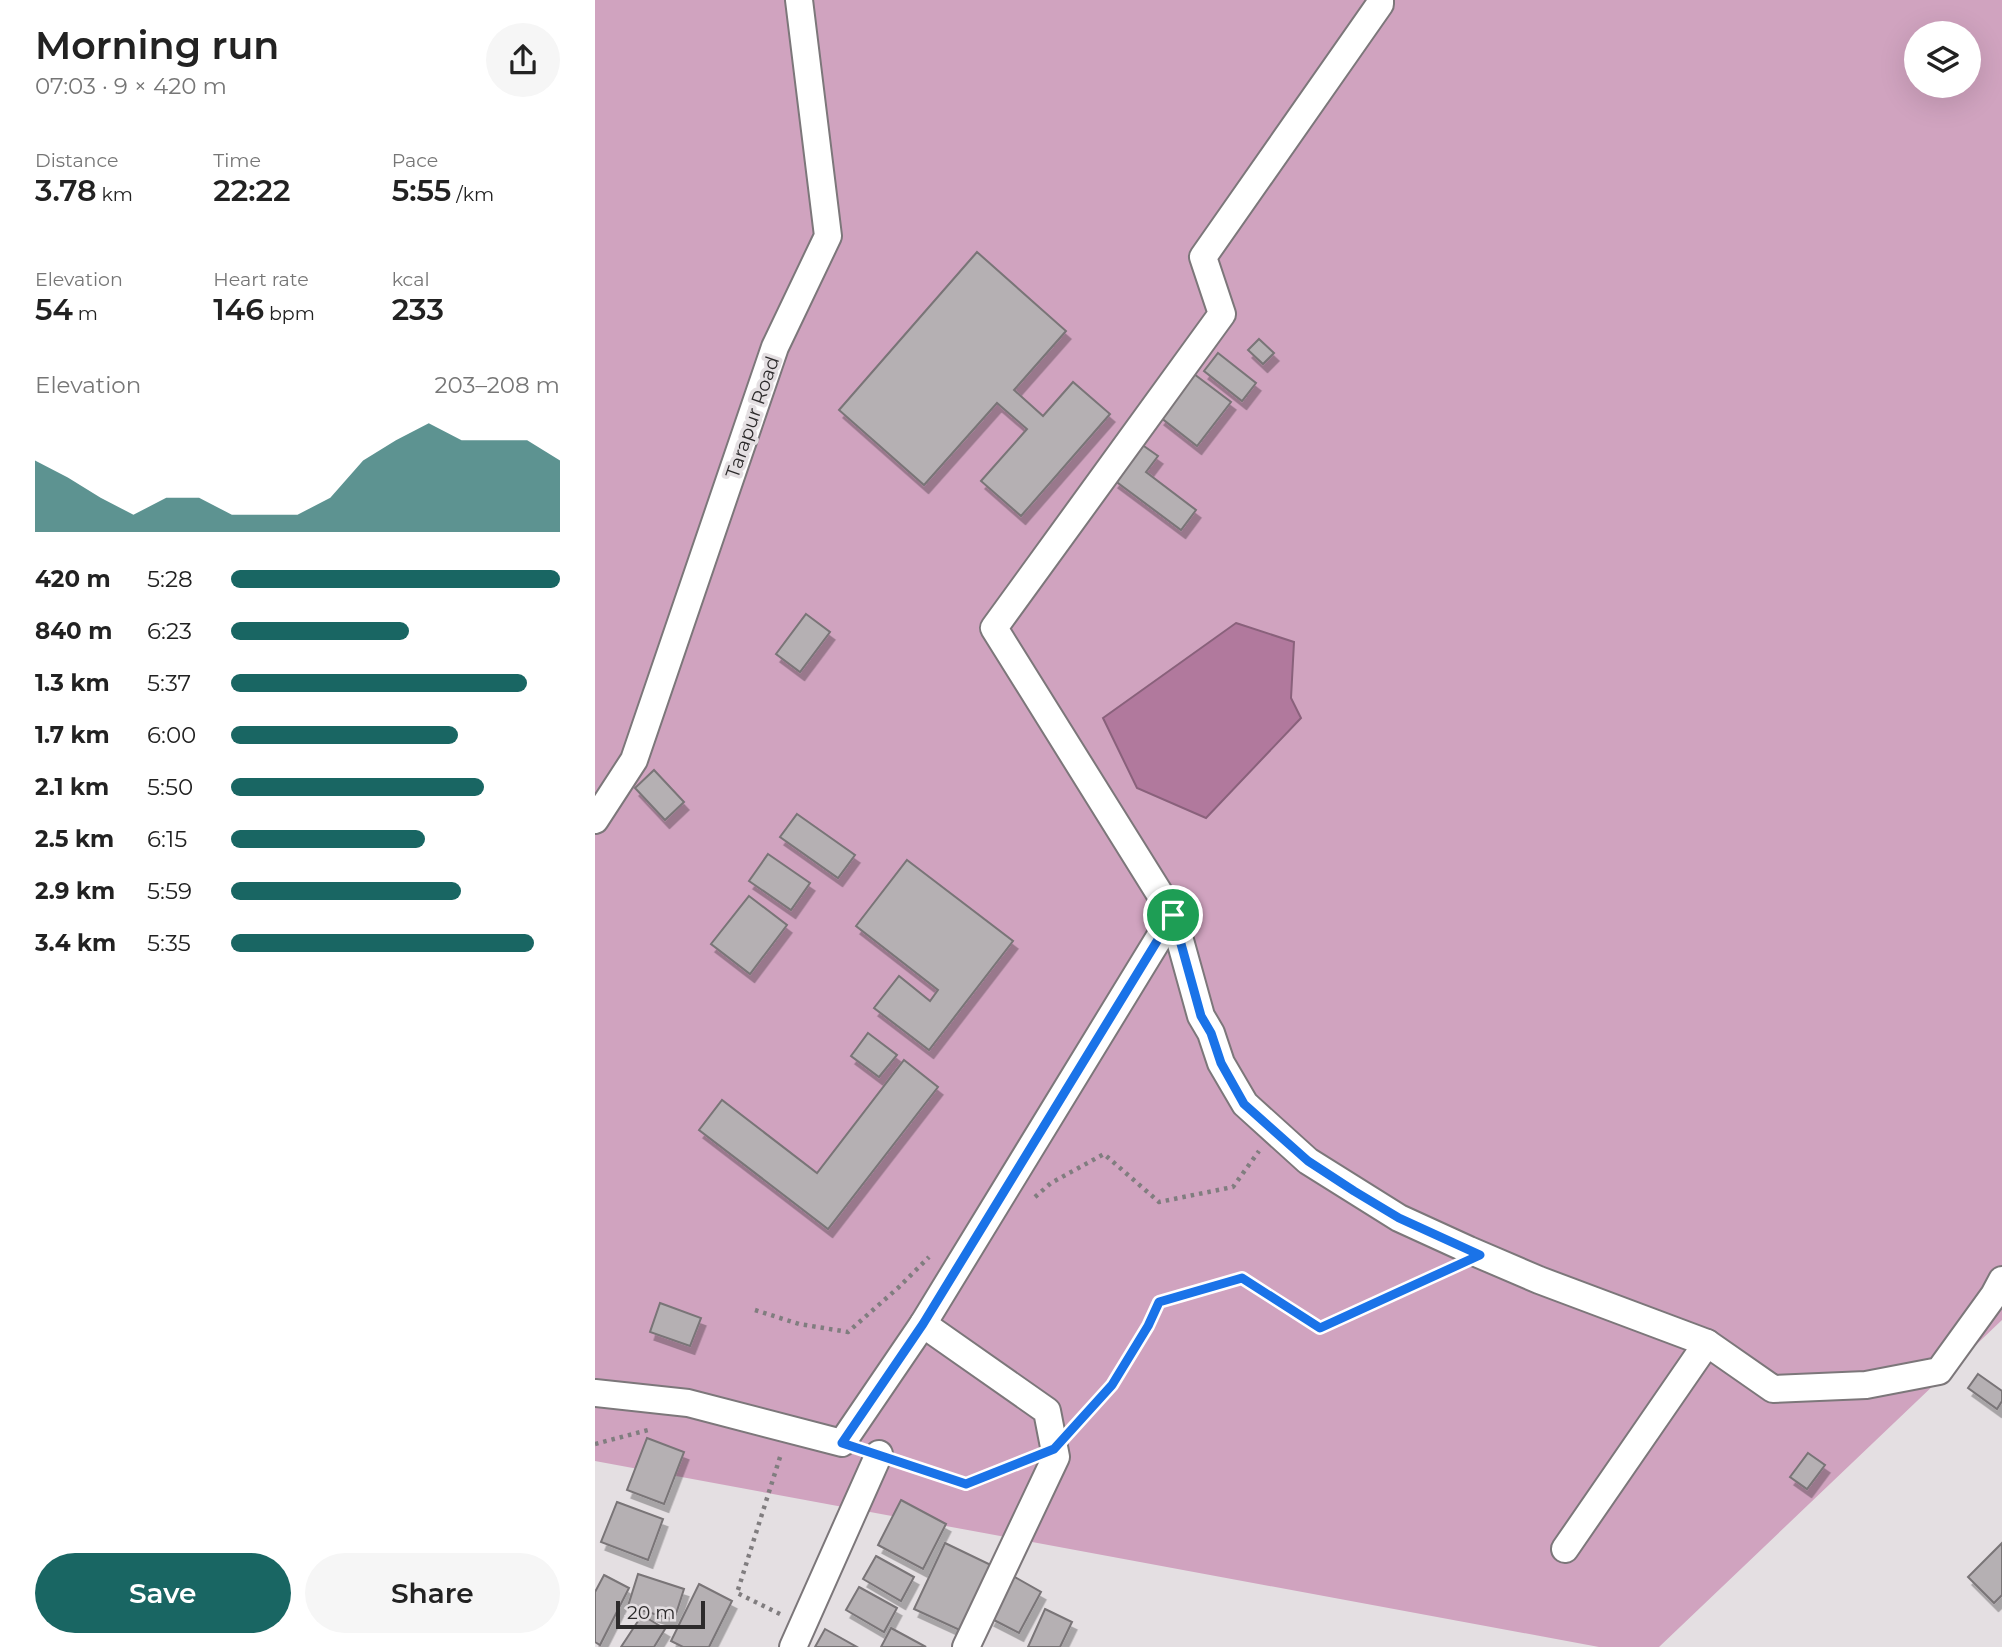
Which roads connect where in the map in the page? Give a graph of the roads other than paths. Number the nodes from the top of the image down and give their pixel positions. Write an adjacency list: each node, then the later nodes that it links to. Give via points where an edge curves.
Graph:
1 (799, 0): 3 (street, Tarapur Road, via 828,236 775,347 634,760)
2 (1380, 0): 4 (street, via 1203,257 1221,314 994,628)
3 (595, 820)
4 (1173, 915): 6 (street); 7 (street, via 1201,1016 1221,1063 1244,1104 1308,1161 1399,1218 1480,1255)
5 (2002, 1280): 7 (street, via 1939,1371 1866,1385 1773,1389)
6 (923, 1324): 8 (street, via 842,1443 688,1403); 12 (street, via 1047,1411 1056,1457)
7 (1707, 1343): 10 (street)
8 (595, 1393)
9 (879, 1454): 11 (street)
10 (1565, 1549)
11 (798, 1636)
12 (966, 1647)

